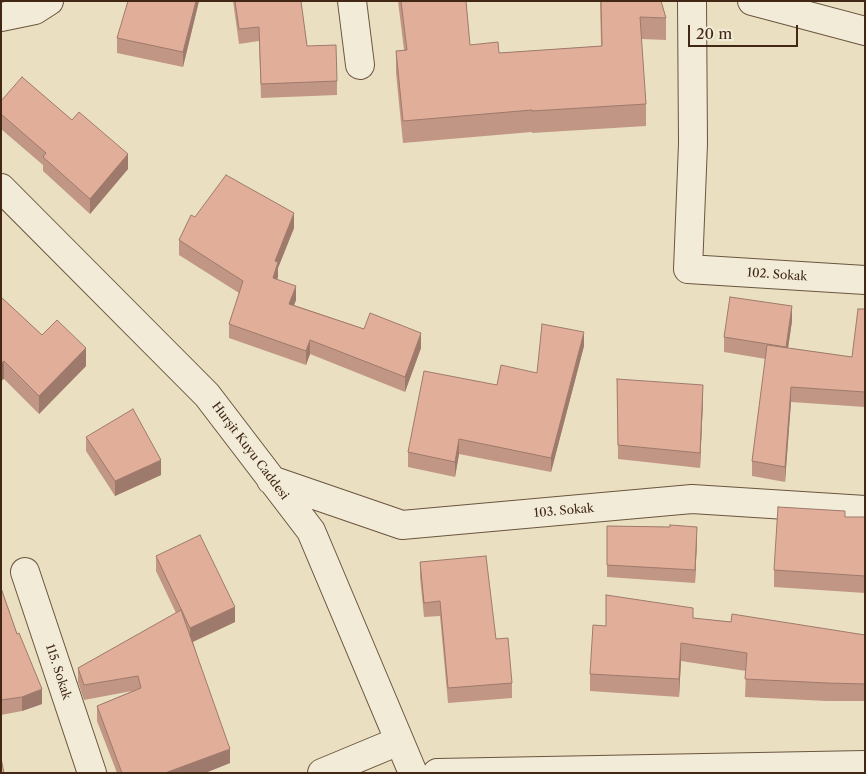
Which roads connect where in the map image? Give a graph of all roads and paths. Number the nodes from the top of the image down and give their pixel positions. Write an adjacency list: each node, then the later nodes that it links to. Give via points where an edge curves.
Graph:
1 (50, 1): 5 (street, via 35,10)
2 (352, 1): 7 (street)
3 (692, 1): 9 (street, 102. Sokak, via 693,144 688,269)
4 (752, 1): 6 (street)
5 (1, 17)
6 (865, 31)
7 (360, 65)
8 (1, 188): 10 (street, Hurşit Kuyu Caddesi, via 206,395)
9 (865, 280)
10 (271, 480): 11 (street, 103. Sokak, via 402,525 692,499); 13 (street, Hurşit Kuyu Caddesi, via 311,531)
11 (865, 510)
12 (25, 572): 15 (street, 115. Sokak)
13 (399, 741): 16 (street); 17 (street, Hurşit Kuyu Caddesi)
14 (865, 765): 18 (street)
15 (92, 773)
16 (322, 773)
17 (413, 773)
18 (437, 773)

